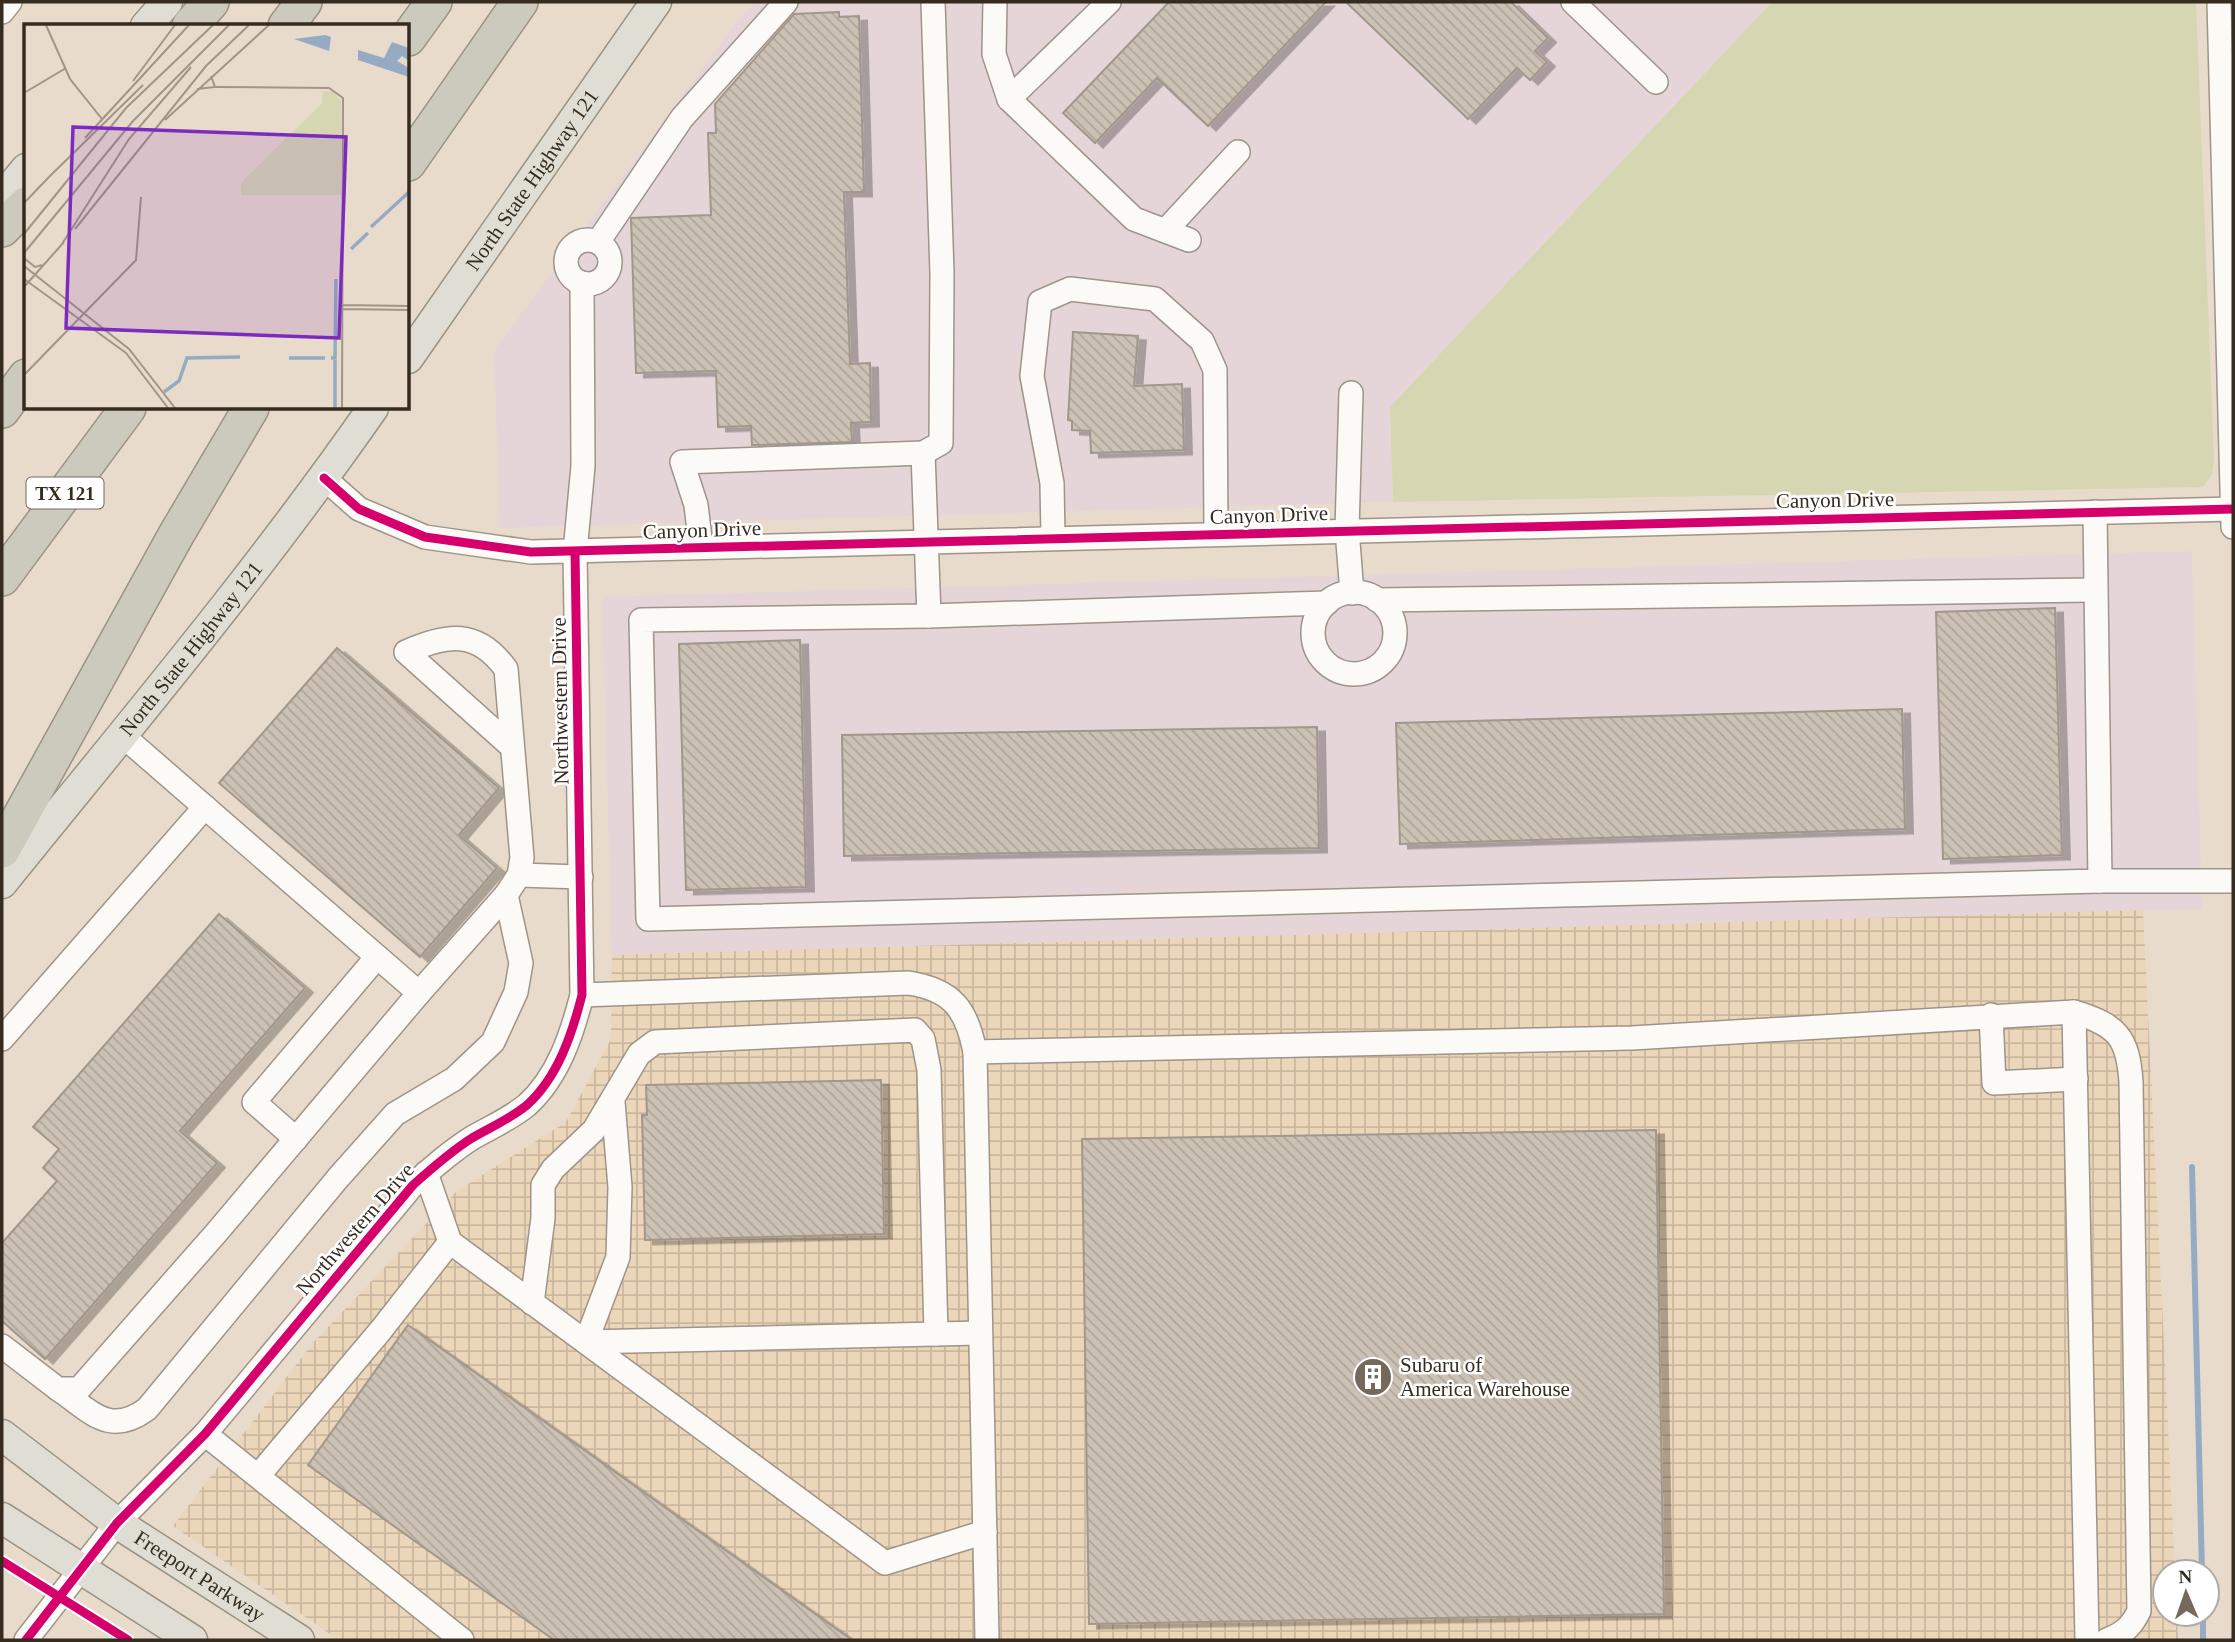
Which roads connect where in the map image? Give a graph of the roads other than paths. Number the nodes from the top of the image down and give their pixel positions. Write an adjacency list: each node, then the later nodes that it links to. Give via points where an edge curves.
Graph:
1 (10, 2): 14 (street)
2 (167, 2): 16 (main road)
3 (211, 2): 17 (highway)
4 (304, 2): 18 (highway)
5 (434, 2): 19 (highway)
6 (520, 2): 24 (highway)
7 (656, 2): 22 (main road, North State Highway 121)
8 (671, 2): 22 (main road)
9 (786, 2): 48 (street, Northwestern Drive, via 682,118 597,242 575,244 567,257 568,272 582,283 583,466)
10 (933, 2): 38 (street, via 942,273 941,443)
11 (995, 2): 21 (street, via 994,54)
12 (1109, 2): 21 (street)
13 (1573, 2): 20 (street)
14 (2, 12)
15 (2224, 12): 40 (street)
16 (148, 24)
17 (192, 24)
18 (288, 24)
19 (410, 35)
20 (1656, 82)
21 (1009, 99): 29 (street, via 1134,219)
22 (581, 109): 31 (main road, North State Highway 121)
23 (1238, 152): 29 (street)
24 (410, 160)
25 (24, 171): 26 (main road)
26 (2, 198)
27 (24, 207): 28 (highway)
28 (2, 229)
29 (1166, 230): 30 (street)
30 (1189, 240)
31 (410, 355)
32 (24, 380): 34 (highway)
33 (1350, 393): 43 (street)
34 (2, 410)
35 (127, 410): 49 (highway, TX 121)
36 (250, 410): 58 (highway)
37 (372, 410): 39 (main road, North State Highway 121)
38 (923, 453): 46 (street); 47 (street, via 682,463 696,505)
39 (324, 478): 48 (street, Canyon Drive, via 359,509 425,537 531,552); 55 (main road, North State Highway 121)
40 (2233, 509): 41 (street, Canyon Drive); 42 (street)
41 (2095, 512): 43 (street, Canyon Drive); 50 (street)
42 (2233, 527)
43 (1347, 530): 44 (street, Canyon Drive); 51 (street)
44 (1216, 534): 45 (street, Canyon Drive); 45 (street, via 1216,370 1202,341 1155,299 1070,289 1040,302 1032,376 1052,483)
45 (1053, 538): 46 (street, Canyon Drive)
46 (924, 541): 47 (street, Canyon Drive); 54 (street)
47 (701, 547): 48 (street, Canyon Drive)
48 (575, 552): 60 (street, Northwestern Drive)
49 (2, 578)
50 (2094, 590): 52 (street); 61 (street)
51 (1352, 593): 52 (street); 53 (street)
52 (1377, 600): 53 (street, via 1393,621 1393,647 1377,668 1351,674 1326,664 1314,640 1318,614)
53 (1327, 603): 54 (street)
54 (929, 616): 61 (street, via 641,620 648,919)
55 (122, 735): 57 (street); 63 (main road, North State Highway 121)
56 (512, 747): 56 (street, via 506,670 492,650 444,638 406,652); 59 (street, via 522,858)
57 (205, 807): 65 (street); 70 (street)
58 (2, 850)
59 (519, 875): 60 (street); 64 (street)
60 (580, 877): 67 (street, Northwestern Drive)
61 (2100, 881): 62 (street)
62 (2233, 881)
63 (2, 883)
64 (506, 895): 66 (street); 82 (street, via 522,963 516,992 493,1042 454,1079 395,1114 147,1409 130,1422 106,1420)
65 (377, 957): 66 (street); 74 (street, via 254,1102)
66 (419, 993): 74 (street)
67 (582, 995): 71 (street, via 909,983 929,986 957,1006 969,1021); 75 (street, Northwestern Drive, via 562,1056 530,1103 447,1154)
68 (2074, 1012): 69 (street); 72 (street); 96 (street, via 2100,1020 2119,1033 2132,1082 2139,1611 2119,1636)
69 (1991, 1016): 71 (street, via 1632,1038); 72 (street, via 1994,1083)
70 (2, 1039)
71 (975, 1052): 78 (street)
72 (2076, 1079): 95 (street)
73 (613, 1102): 77 (street, via 594,1130 553,1169 543,1185); 79 (street, via 639,1054 655,1042 915,1030 923,1039 929,1070); 80 (street, via 620,1187 618,1257)
74 (296, 1139): 82 (street, via 79,1389)
75 (426, 1173): 76 (street); 83 (street, Northwestern Drive)
76 (450, 1242): 77 (street); 85 (street)
77 (532, 1303): 80 (street)
78 (980, 1333): 79 (street); 88 (street)
79 (936, 1334): 80 (street)
80 (586, 1342): 88 (street, via 885,1563)
81 (2, 1346): 82 (street)
82 (58, 1389)
83 (205, 1434): 85 (street); 87 (street, Northwestern Drive)
84 (2, 1435): 87 (main road, Freeport Parkway)
85 (258, 1476): 93 (street)
86 (2, 1518): 89 (main road)
87 (117, 1523): 89 (street, Northwestern Drive); 92 (main road, Freeport Parkway)
88 (985, 1532): 94 (street)
89 (81, 1571): 90 (street, Northwestern Drive); 91 (main road)
90 (26, 1640)
91 (192, 1640)
92 (299, 1640)
93 (463, 1640)
94 (987, 1640)
95 (2087, 1640)
96 (2107, 1640)

